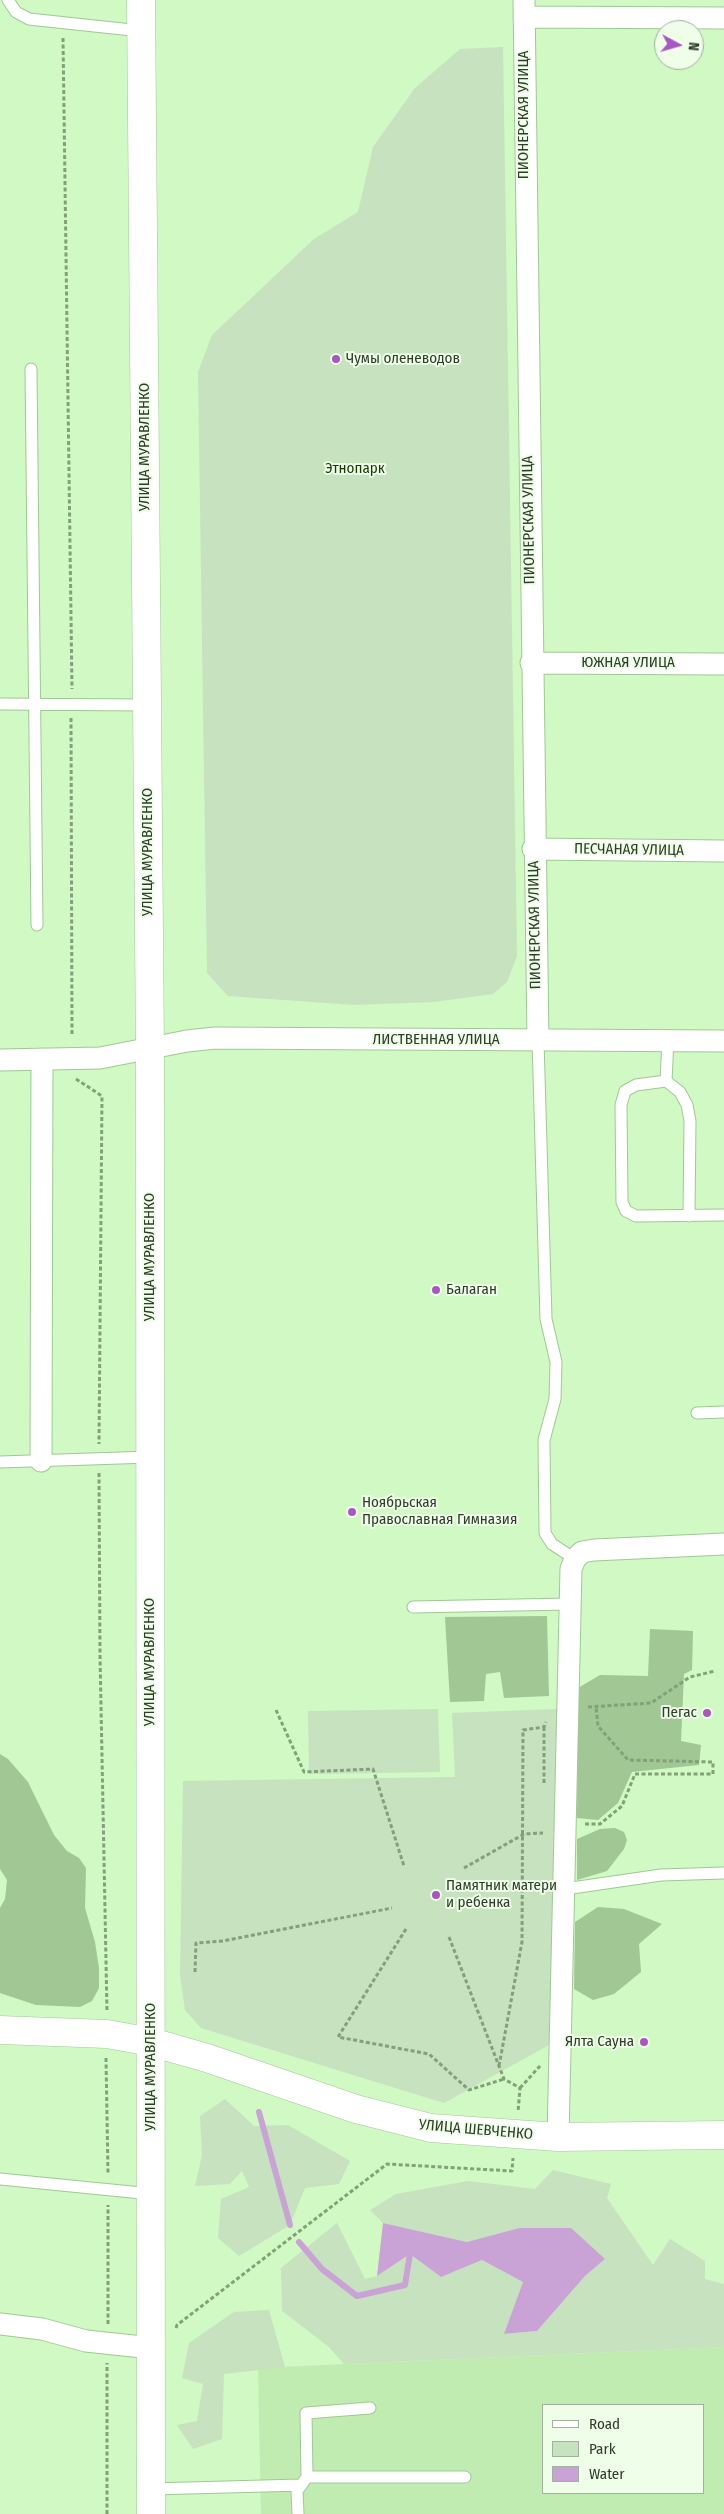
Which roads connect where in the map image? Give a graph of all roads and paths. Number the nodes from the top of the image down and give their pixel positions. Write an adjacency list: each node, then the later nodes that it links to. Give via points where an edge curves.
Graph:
1 (8, 0): 5 (lane, via 16,12 28,19)
2 (141, 0): 6 (main road, УЛИЦА МУРАВЛЕНКО)
3 (524, 9): 4 (street); 8 (street, ПИОНЕРСКАЯ УЛИЦА)
4 (724, 18)
5 (63, 24): 6 (lane); 12 (path)
6 (141, 31): 13 (main road, УЛИЦА МУРАВЛЕНКО)
7 (31, 369): 11 (lane)
8 (531, 664): 9 (street, ЮЖНАЯ УЛИЦА); 14 (street, ПИОНЕРСКАЯ УЛИЦА)
9 (724, 664)
10 (0, 704): 11 (lane)
11 (34, 705): 12 (lane); 16 (lane)
12 (72, 705): 13 (lane); 17 (path)
13 (147, 705): 21 (main road, УЛИЦА МУРАВЛЕНКО)
14 (534, 848): 15 (street, ПЕСЧАНАЯ УЛИЦА); 18 (street, ПИОНЕРСКАЯ УЛИЦА)
15 (724, 851)
16 (37, 925)
17 (72, 1035)
18 (538, 1040): 19 (street, ЛИСТВЕННАЯ УЛИЦА); 21 (street, ЛИСТВЕННАЯ УЛИЦА, via 215,1038); 35 (lane, via 546,1319 556,1362 555,1399 544,1440 545,1533 552,1544)
19 (668, 1040): 20 (street, ЛИСТВЕННАЯ УЛИЦА); 25 (lane)
20 (724, 1041)
21 (150, 1050): 23 (street, ЛИСТВЕННАЯ УЛИЦА, via 100,1058); 30 (main road, УЛИЦА МУРАВЛЕНКО)
22 (0, 1060): 23 (street, ЛИСТВЕННАЯ УЛИЦА)
23 (42, 1060): 32 (street)
24 (72, 1076): 31 (path, via 102,1096)
25 (666, 1081): 27 (lane, via 680,1092 690,1120); 27 (lane, via 636,1085 625,1091 621,1105 622,1202 626,1211 636,1216)
26 (724, 1215): 27 (lane)
27 (689, 1216)
28 (724, 1412): 29 (lane)
29 (697, 1413)
30 (150, 1457): 31 (lane); 55 (main road, УЛИЦА МУРАВЛЕНКО)
31 (99, 1459): 32 (lane); 54 (path)
32 (41, 1461): 33 (lane)
33 (0, 1462)
34 (724, 1544): 35 (street, via 594,1550 582,1552)
35 (575, 1559): 36 (street, via 571,1569)
36 (569, 1604): 37 (lane); 40 (street)
37 (413, 1607)
38 (715, 1671): 39 (path, via 690,1677 652,1704)
39 (596, 1706): 40 (path); 42 (path, via 598,1726 628,1760 713,1762 713,1774 635,1774 622,1806 600,1824)
40 (568, 1708): 43 (path, via 552,1709 544,1727 523,1730); 48 (street)
41 (276, 1710): 45 (path, via 304,1772 373,1769)
42 (583, 1824)
43 (524, 1834): 44 (path); 46 (path); 56 (path, via 522,1942)
44 (543, 1834)
45 (404, 1866)
46 (464, 1868)
47 (724, 1873): 48 (lane, via 661,1875)
48 (565, 1890): 60 (street)
49 (392, 1908): 52 (path, via 223,1942 196,1943)
50 (406, 1929): 57 (path, via 338,2037 429,2054 469,2090)
51 (449, 1937): 56 (path)
52 (196, 1972)
53 (0, 2030): 54 (main road, УЛИЦА ШЕВЧЕНКО)
54 (106, 2034): 55 (main road, УЛИЦА ШЕВЧЕНКО); 62 (path)
55 (151, 2042): 58 (main road, УЛИЦА ШЕВЧЕНКО, via 384,2118 431,2128); 63 (main road, УЛИЦА МУРАВЛЕНКО)
56 (499, 2067): 57 (path)
57 (504, 2079): 58 (path, via 520,2088)
58 (515, 2134): 60 (main road, УЛИЦА ШЕВЧЕНКО); 65 (path, via 512,2171 387,2164)
59 (724, 2135): 60 (main road, УЛИЦА ШЕВЧЕНКО)
60 (558, 2137)
61 (0, 2179): 62 (lane)
62 (108, 2190): 63 (lane); 66 (path)
63 (152, 2194): 67 (main road, УЛИЦА МУРАВЛЕНКО)
64 (0, 2324): 66 (street, via 42,2329 86,2342)
65 (177, 2325)
66 (108, 2344): 67 (street); 72 (path)
67 (152, 2348): 71 (main road, УЛИЦА МУРАВЛЕНКО)
68 (370, 2408): 70 (lane, via 306,2413)
69 (465, 2477): 70 (lane)
70 (304, 2481): 71 (lane); 73 (lane, via 297,2491)
71 (151, 2502)
72 (107, 2514)
73 (298, 2514)

